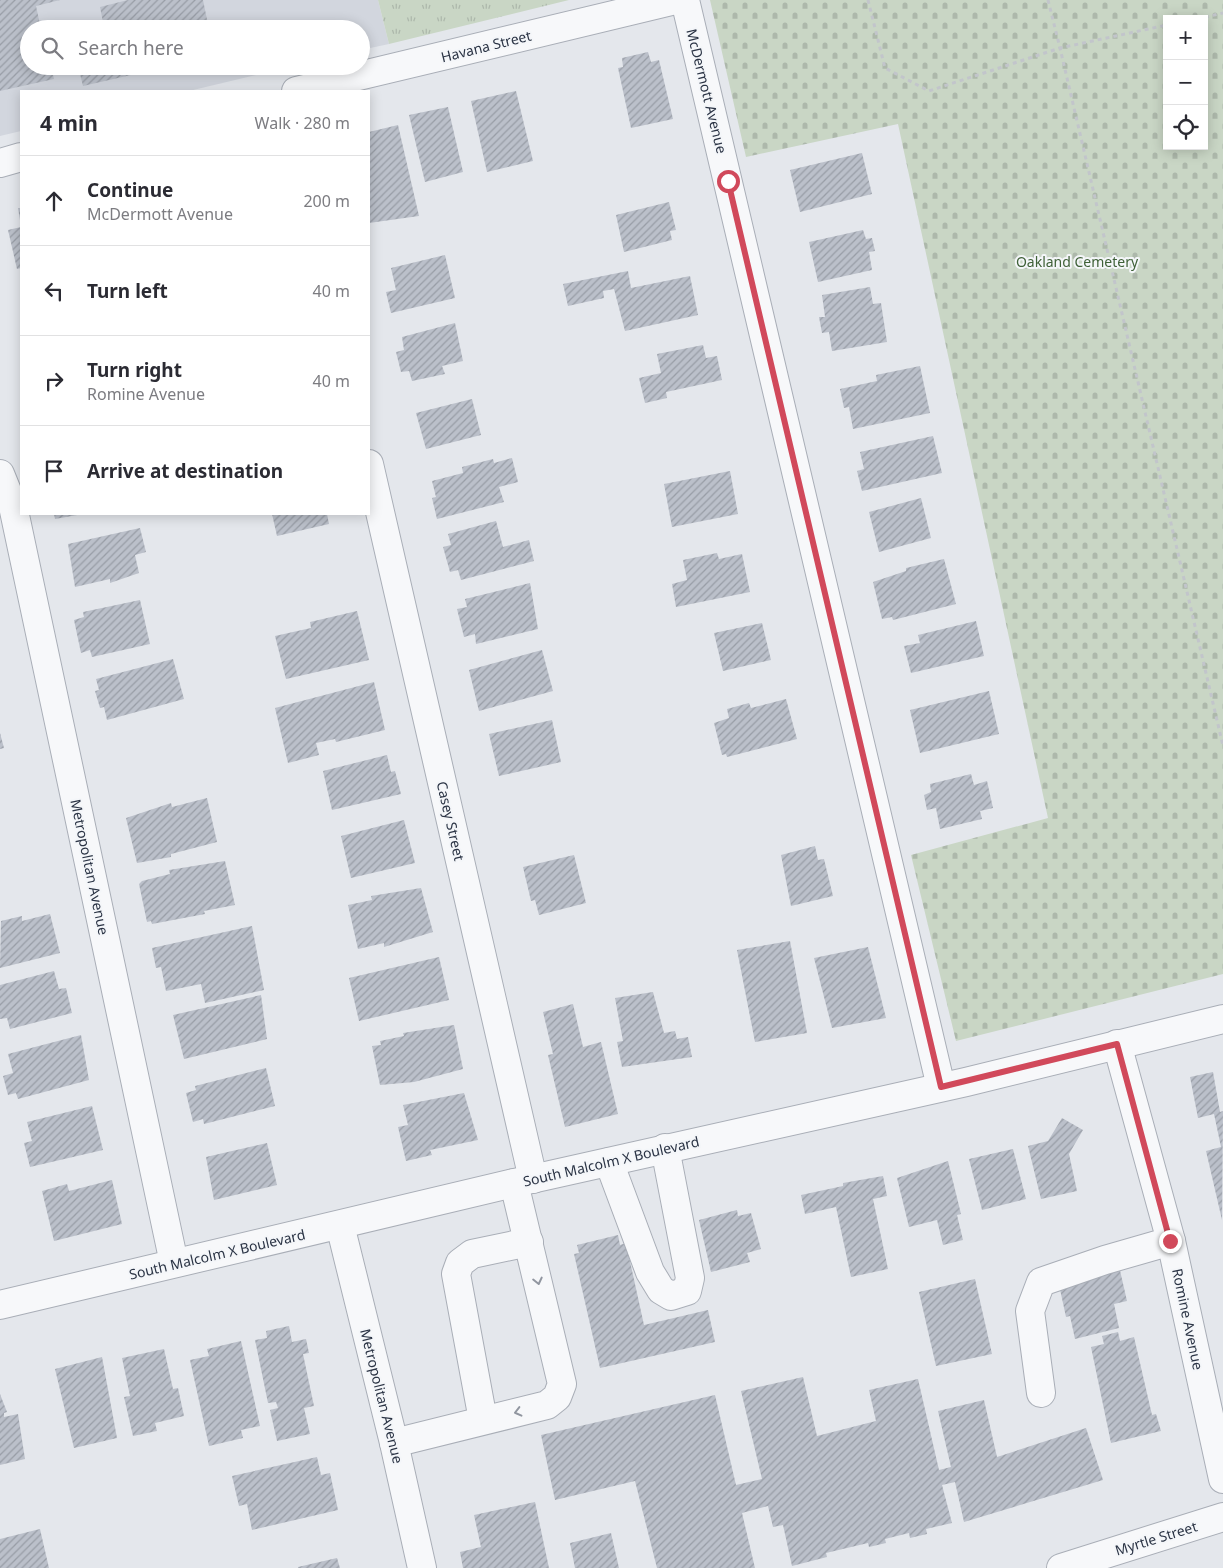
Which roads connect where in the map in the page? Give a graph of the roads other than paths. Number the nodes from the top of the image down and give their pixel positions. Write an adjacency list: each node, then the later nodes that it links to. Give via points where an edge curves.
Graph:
1 (676, 0): 3 (street, Havana Street)
2 (685, 0): 12 (street, McDermott Avenue)
3 (370, 73)
4 (363, 75): 5 (street, Havana Street)
5 (300, 90)
6 (20, 157): 7 (street)
7 (0, 162)
8 (370, 469): 15 (street, Casey Street)
9 (0, 474): 19 (street, Metropolitan Avenue, via 15,516)
10 (1223, 1019): 11 (street, South Malcolm X Boulevard)
11 (1117, 1044): 12 (street, South Malcolm X Boulevard); 17 (street, Romine Avenue)
12 (941, 1087): 13 (street, South Malcolm X Boulevard)
13 (665, 1148): 14 (street, South Malcolm X Boulevard); 14 (street, via 690,1278 687,1291 670,1296 661,1290 650,1272)
14 (609, 1162): 15 (street, South Malcolm X Boulevard)
15 (524, 1181): 16 (street, South Malcolm X Boulevard); 18 (street, Casey Street)
16 (340, 1226): 19 (street, South Malcolm X Boulevard); 23 (street, Metropolitan Avenue)
17 (1170, 1241): 21 (street, via 1041,1282 1030,1310); 24 (street, Romine Avenue)
18 (529, 1242): 22 (street, via 472,1254 460,1263 456,1274); 22 (street, Casey Street, one-way to 22, via 562,1384 557,1397 546,1405)
19 (174, 1262): 20 (street, South Malcolm X Boulevard)
20 (0, 1305)
21 (1041, 1393)
22 (482, 1420): 23 (street, Casey Street)
23 (394, 1443): 26 (street, Metropolitan Avenue)
24 (1223, 1480)
25 (1223, 1517): 27 (street, Myrtle Street)
26 (422, 1568)
27 (1061, 1568)

